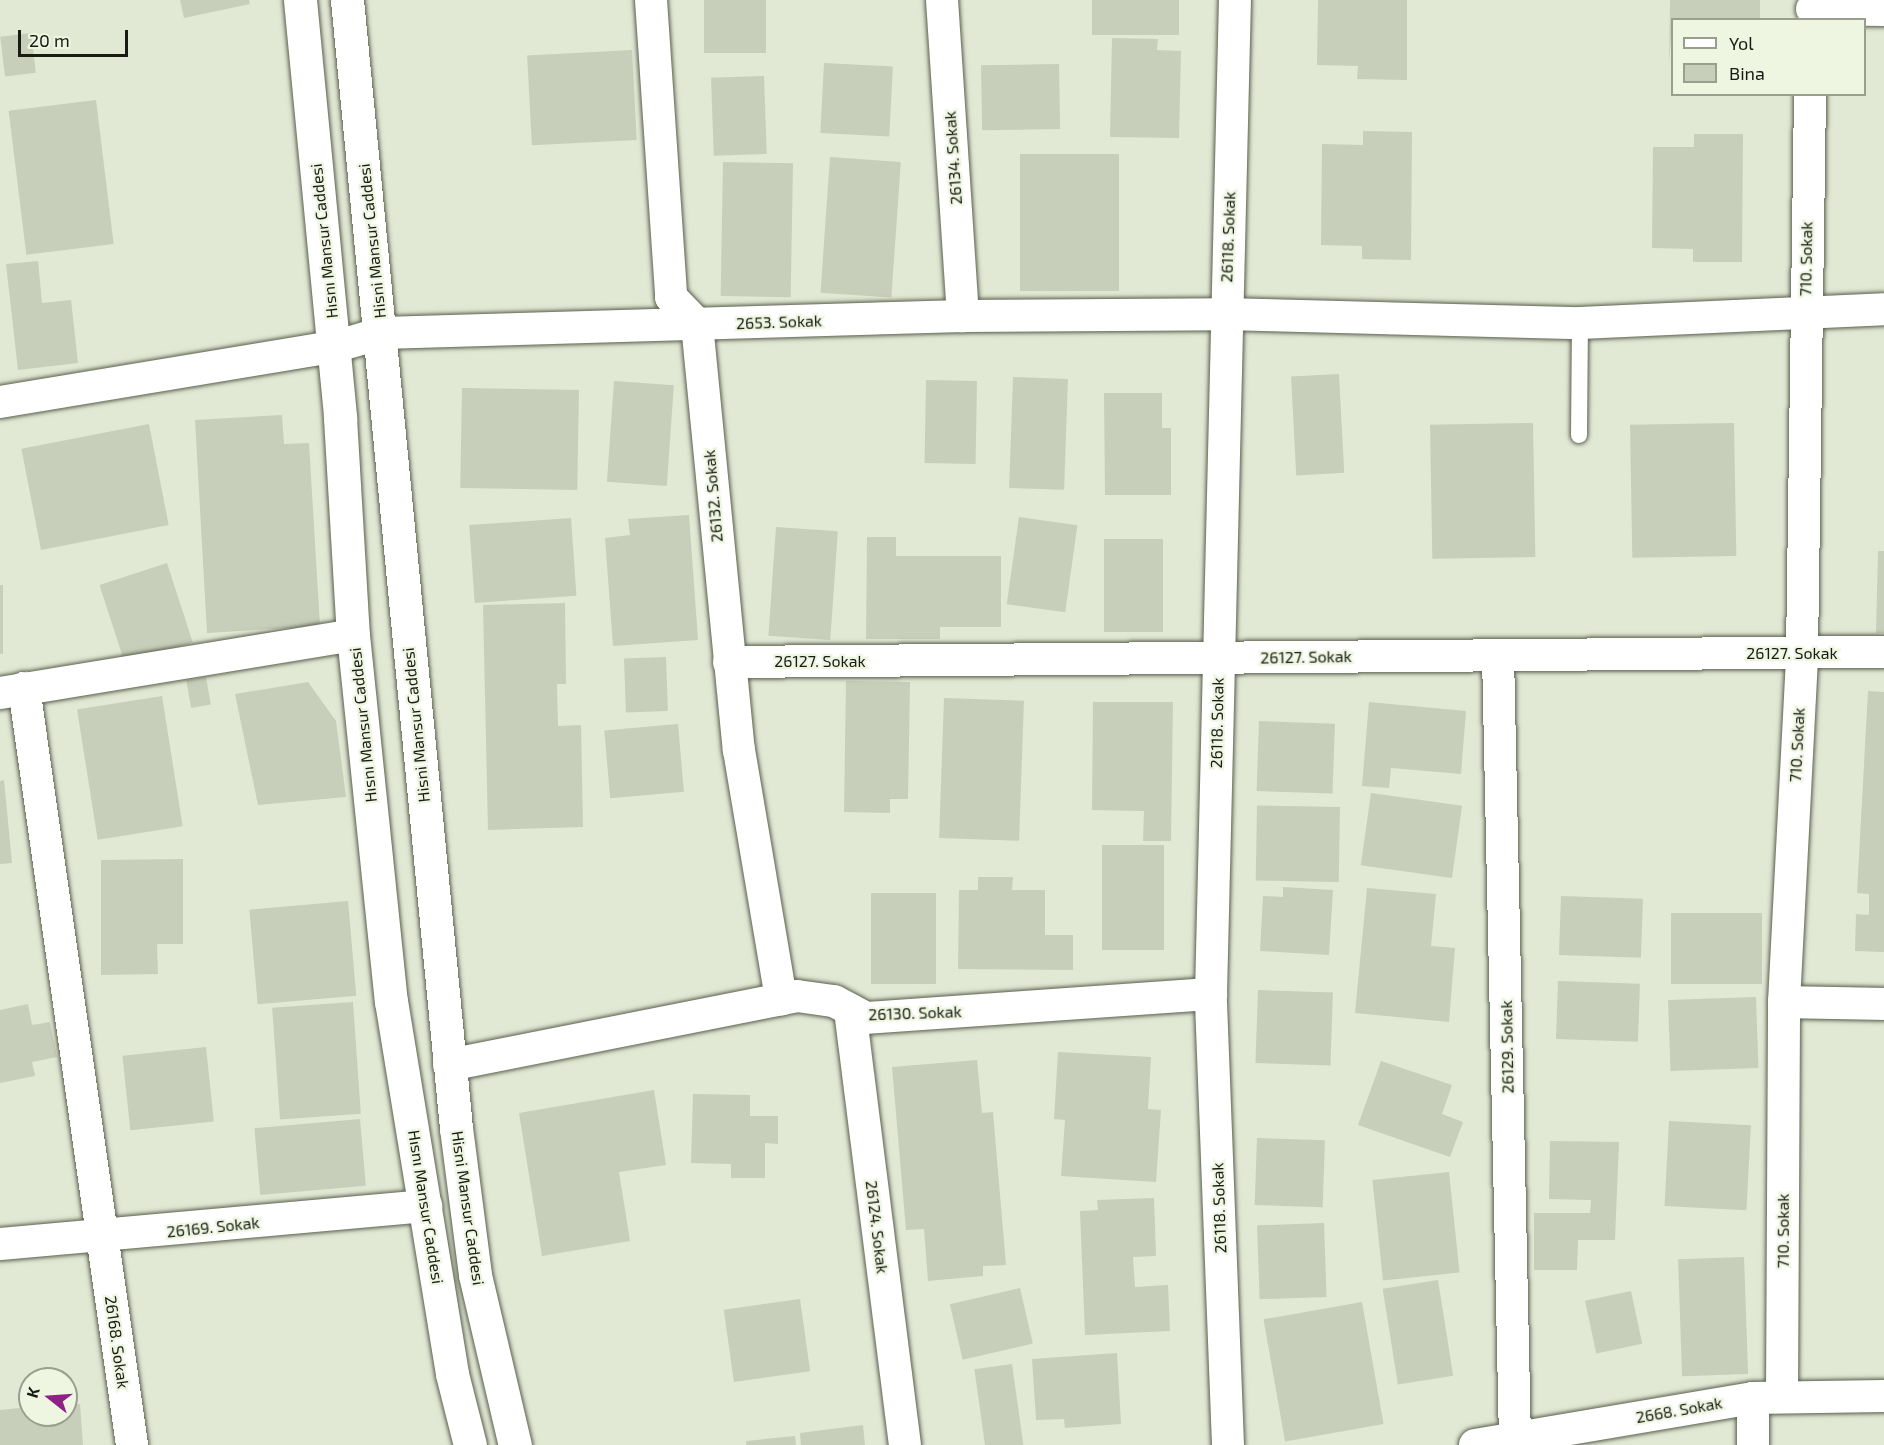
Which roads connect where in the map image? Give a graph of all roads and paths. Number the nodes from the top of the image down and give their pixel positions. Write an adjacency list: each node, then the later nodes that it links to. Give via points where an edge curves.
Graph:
1 (300, 0): 16 (main road, Hısnı Mansur Caddesi)
2 (347, 0): 15 (main road, Hisni Mansur Caddesi)
3 (651, 0): 14 (street, via 671,297)
4 (942, 0): 12 (street, 26134. Sokak)
5 (1235, 0): 11 (street, 26118. Sokak)
6 (1812, 10): 7 (street)
7 (1884, 10)
8 (1810, 96): 10 (street, 710. Sokak)
9 (1884, 309): 10 (street, 2653. Sokak)
10 (1805, 310): 13 (street, 2653. Sokak); 21 (street, 710. Sokak)
11 (1225, 314): 12 (street, 2653. Sokak); 13 (street, 2653. Sokak); 23 (street, 26118. Sokak)
12 (963, 316): 14 (street, 2653. Sokak)
13 (1580, 323): 18 (lane)
14 (697, 324): 15 (street, 2653. Sokak); 24 (street, 26132. Sokak)
15 (382, 333): 16 (street, 2653. Sokak); 31 (main road, Hisni Mansur Caddesi)
16 (334, 347): 17 (street, 2653. Sokak); 19 (main road, Hısnı Mansur Caddesi)
17 (0, 402)
18 (1579, 435)
19 (353, 635): 25 (street); 32 (main road, Hısnı Mansur Caddesi, via 391,1000)
20 (1884, 652): 21 (street, 26127. Sokak)
21 (1802, 653): 22 (street, 26127. Sokak); 28 (street, 710. Sokak)
22 (1498, 655): 23 (street, 26127. Sokak); 37 (street, 26129. Sokak)
23 (1218, 658): 24 (street, 26127. Sokak); 26 (street, 26118. Sokak)
24 (729, 662): 27 (street, 26132. Sokak)
25 (12, 690): 33 (street, 26168. Sokak)
26 (1211, 994): 30 (street, 26130. Sokak, via 866,1018); 42 (street, 26118. Sokak)
27 (781, 999): 30 (street, 26130. Sokak, via 834,1000); 31 (street, 26130. Sokak)
28 (1784, 1002): 29 (street); 36 (street, 710. Sokak)
29 (1884, 1004)
30 (850, 1010): 41 (street, 26124. Sokak)
31 (449, 1065): 40 (main road, Hisni Mansur Caddesi, via 476,1275)
32 (426, 1206): 33 (street, 26169. Sokak); 39 (main road, Hısnı Mansur Caddesi, via 452,1374)
33 (102, 1238): 34 (street, 26169. Sokak); 38 (street, 26168. Sokak)
34 (0, 1244)
35 (1884, 1396): 36 (street, 2668. Sokak)
36 (1767, 1397): 37 (street, 2668. Sokak); 44 (street, 710. Sokak)
37 (1515, 1439): 43 (street, 2668. Sokak)
38 (132, 1445)
39 (470, 1445)
40 (515, 1445)
41 (905, 1445)
42 (1228, 1445)
43 (1475, 1445)
44 (1753, 1445)

